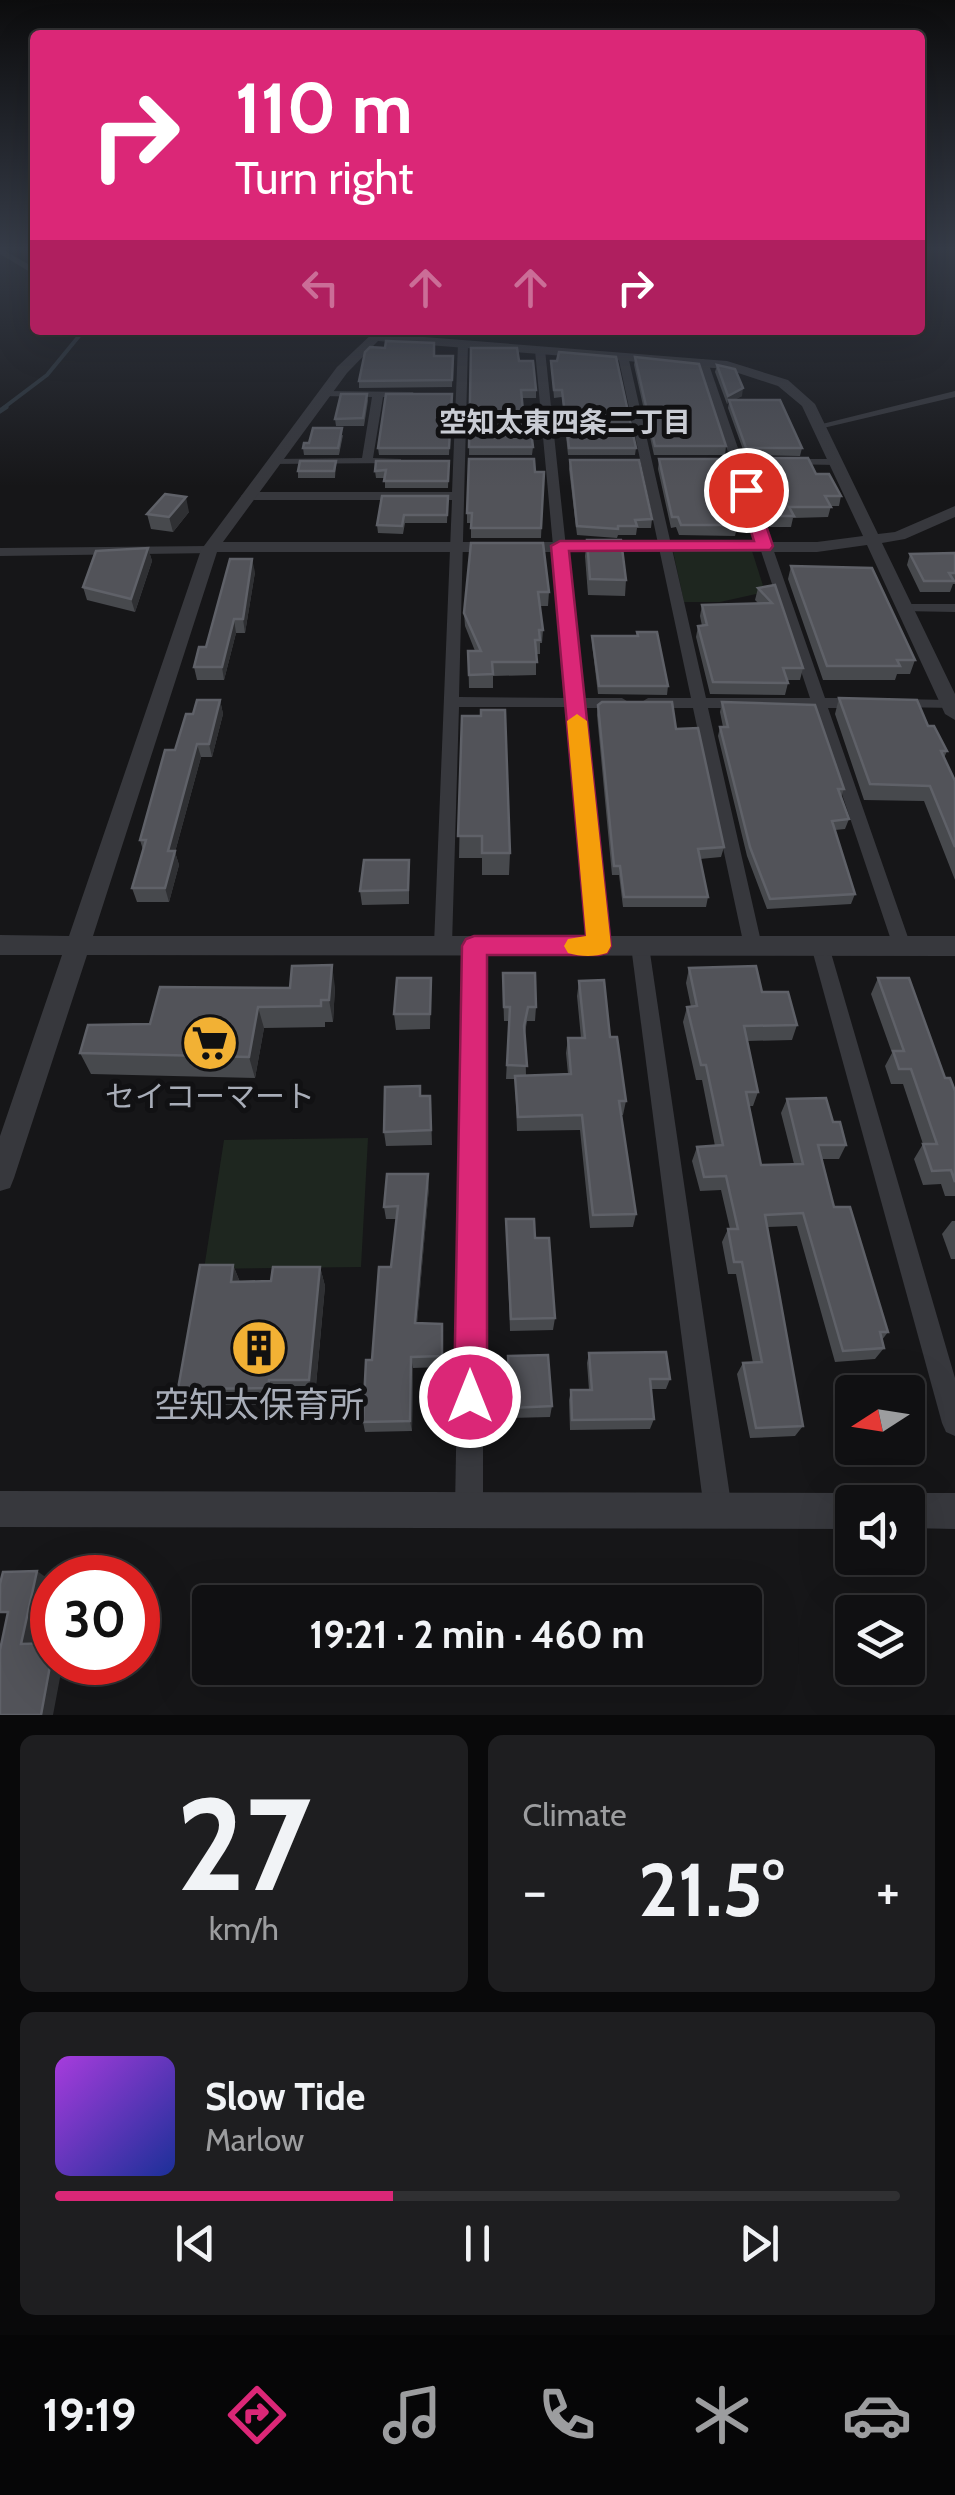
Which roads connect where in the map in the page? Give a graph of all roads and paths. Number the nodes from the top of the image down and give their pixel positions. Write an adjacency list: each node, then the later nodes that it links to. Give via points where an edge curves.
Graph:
1 (378, 335): 7 (street)
2 (395, 335): 3 (street)
3 (464, 344): 4 (street); 11 (street)
4 (540, 350): 5 (street); 21 (street)
5 (623, 356): 6 (street); 24 (street)
6 (703, 362): 13 (street, via 746,368 783,383 808,404); 27 (street)
7 (325, 394): 8 (street); 17 (street)
8 (378, 394): 9 (street); 18 (street)
9 (426, 394)
10 (443, 394): 11 (street)
11 (459, 394): 15 (street)
12 (955, 394): 13 (street)
13 (819, 426): 30 (street)
14 (440, 461): 15 (street)
15 (459, 461): 16 (street); 32 (street)
16 (478, 461)
17 (273, 462): 18 (street); 31 (street)
18 (367, 462): 19 (street)
19 (404, 462)
20 (534, 462): 21 (street)
21 (552, 462): 22 (street); 36 (street)
22 (571, 462)
23 (627, 462): 24 (street)
24 (646, 462): 25 (street); 37 (street)
25 (664, 462)
26 (718, 462): 27 (street)
27 (737, 462): 28 (street); 38 (street)
28 (756, 462)
29 (776, 462): 30 (street)
30 (836, 462): 34 (street)
31 (246, 496): 32 (street); 39 (street)
32 (458, 496): 35 (street)
33 (955, 511): 34 (street)
34 (874, 542): 38 (street); 41 (street)
35 (457, 546): 36 (street); 39 (street); 43 (street)
36 (560, 546): 37 (street); 46 (street)
37 (664, 546): 38 (street); 44 (street)
38 (764, 546): 45 (street)
39 (210, 548): 40 (street); 49 (street)
40 (0, 552)
41 (906, 608): 42 (street); 47 (street)
42 (955, 608)
43 (452, 702): 46 (street); 50 (street)
44 (698, 702): 45 (street); 46 (street); 54 (street)
45 (818, 702): 47 (street); 56 (street)
46 (576, 703): 52 (street)
47 (953, 709)
48 (0, 944): 49 (street)
49 (76, 945): 50 (street); 58 (street)
50 (443, 946): 51 (street)
51 (474, 946): 52 (street); 61 (street)
52 (599, 946): 53 (street)
53 (640, 946): 54 (street); 62 (street)
54 (753, 946): 55 (street)
55 (820, 946): 56 (street); 59 (street)
56 (902, 946): 57 (street)
57 (955, 946)
58 (0, 1178)
59 (955, 1423)
60 (0, 1508): 61 (street)
61 (470, 1510): 62 (street)
62 (718, 1510): 63 (street)
63 (835, 1510)
64 (925, 1511): 65 (street)
65 (955, 1511)

